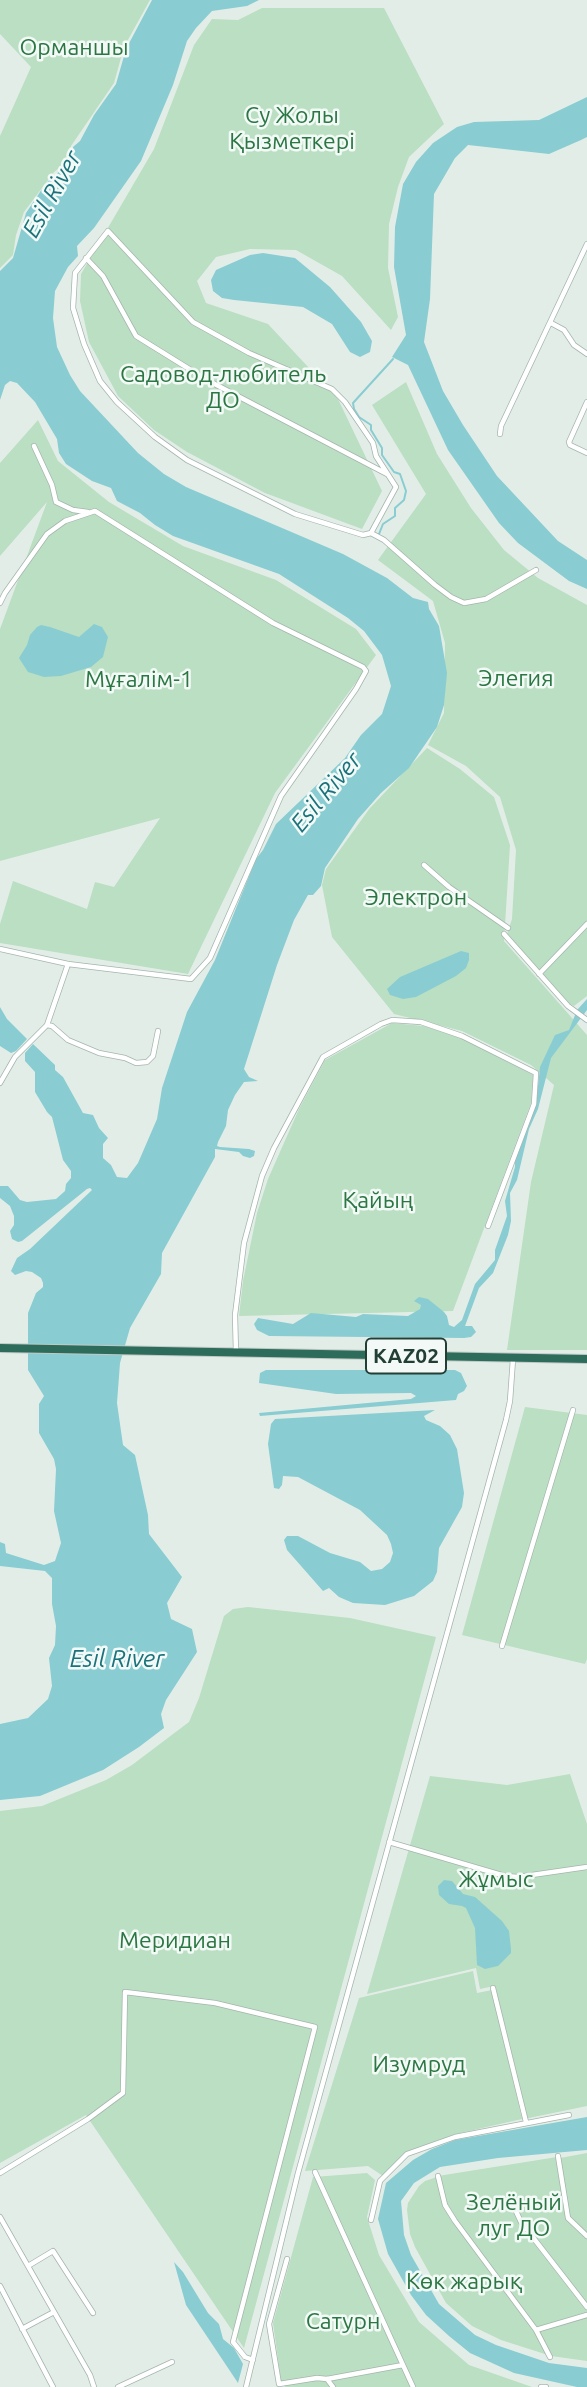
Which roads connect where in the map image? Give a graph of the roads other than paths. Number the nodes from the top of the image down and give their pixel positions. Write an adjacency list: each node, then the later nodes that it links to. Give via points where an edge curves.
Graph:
1 (587, 244): 3 (street)
2 (86, 258): 9 (street, via 103,276 136,336 207,380); 9 (street, via 108,231 193,323 332,389 373,443); 11 (street, via 75,273 73,308 100,381 117,402 187,460 295,514 363,535)
3 (551, 323): 4 (street); 6 (street)
4 (587, 354)
5 (587, 402): 8 (street, via 569,441)
6 (500, 434)
7 (34, 446): 10 (street, via 56,502)
8 (587, 453)
9 (388, 474): 11 (street, via 395,492)
10 (94, 512): 13 (street, via 65,521 47,534); 19 (street, via 273,623 366,669 281,796 210,958 191,979)
11 (371, 533): 12 (street, via 464,603 486,599)
12 (536, 570)
13 (0, 603)
14 (424, 865): 16 (street)
15 (587, 924): 20 (street)
16 (508, 928)
17 (504, 934): 20 (street)
18 (0, 949): 19 (street)
19 (68, 964): 22 (street)
20 (539, 974): 21 (street)
21 (586, 1019)
22 (47, 1025): 23 (street, via 68,1040 136,1063 153,1056); 24 (street, via 15,1057)
23 (158, 1031)
24 (0, 1083)
25 (488, 1226): 27 (street, via 534,1104 536,1073 463,1036 421,1022 381,1024 323,1057 274,1148 244,1244 234,1315)
26 (4, 1348): 27 (highway, KAZ02)
27 (236, 1353): 28 (highway, KAZ02)
28 (513, 1358): 29 (highway, KAZ02); 32 (street, via 506,1420)
29 (587, 1359)
30 (573, 1410): 31 (street)
31 (502, 1646)
32 (389, 1842): 33 (street, via 505,1876); 56 (street, via 298,2174)
33 (587, 1867)
34 (493, 1988): 36 (street)
35 (569, 2115): 36 (street)
36 (526, 2122): 43 (street, via 455,2137 408,2154 380,2181)
37 (558, 2156): 44 (street, via 568,2218)
38 (315, 2172): 58 (street)
39 (0, 2174): 56 (street, via 123,2093 125,1992 215,2003 315,2027 233,2342)
40 (438, 2176): 54 (street, via 445,2205 455,2221)
41 (514, 2207): 49 (street)
42 (0, 2217): 46 (street)
43 (371, 2220)
44 (587, 2236)
45 (287, 2259): 60 (street, via 269,2324)
46 (28, 2266): 50 (street); 51 (street, via 53,2251)
47 (0, 2286): 48 (street)
48 (2, 2297): 53 (street)
49 (587, 2307)
50 (54, 2312): 53 (street); 62 (street)
51 (93, 2313)
52 (587, 2315): 54 (street)
53 (22, 2329): 61 (street)
54 (536, 2330): 55 (street)
55 (550, 2357)
56 (253, 2360): 64 (street)
57 (172, 2362): 63 (street)
58 (403, 2365): 59 (street); 66 (street)
59 (327, 2379): 60 (street); 65 (street)
60 (280, 2386)
61 (53, 2387)
62 (94, 2387)
63 (118, 2387)
64 (246, 2387)
65 (333, 2387)
66 (413, 2387)
67 (541, 2387): 68 (street)
68 (546, 2387)

